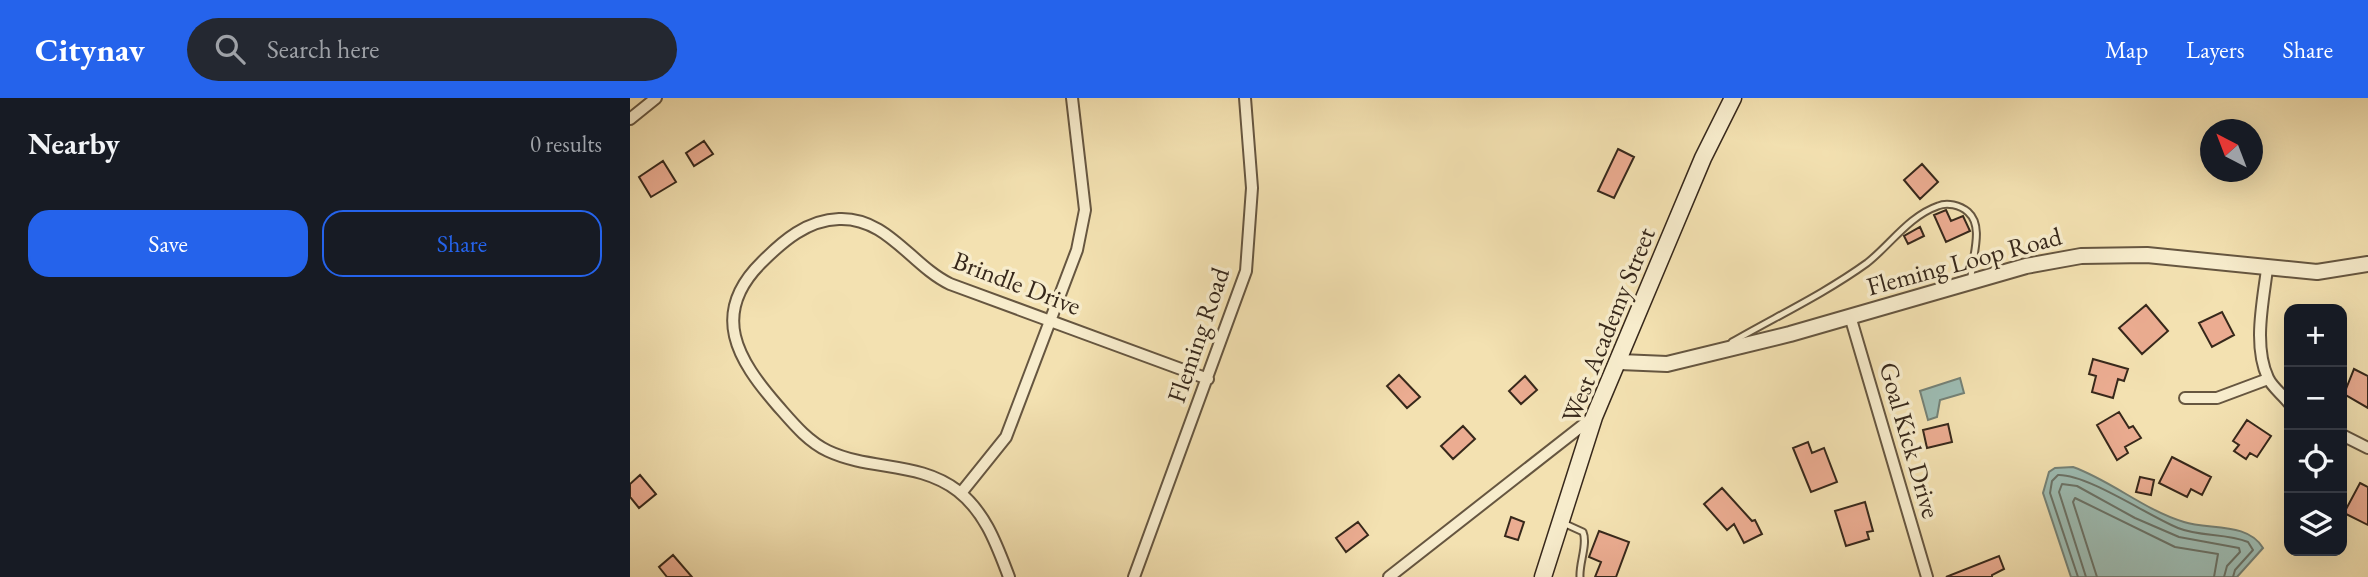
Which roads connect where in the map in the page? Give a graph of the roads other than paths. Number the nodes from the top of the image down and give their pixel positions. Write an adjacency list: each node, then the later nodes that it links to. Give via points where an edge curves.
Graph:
1 (656, 98): 5 (street)
2 (1072, 98): 10 (street, via 1085,210 1077,250)
3 (1245, 98): 13 (street, Fleming Road, via 1252,188 1249,252 1241,289)
4 (1733, 98): 12 (main road, West Academy Street, via 1703,158)
5 (630, 119)
6 (2368, 264): 7 (street, Fleming Loop Road, via 2317,272)
7 (2267, 269): 8 (street, Fleming Loop Road, via 2113,253 2026,266); 14 (street, via 2261,318)
8 (1971, 282): 9 (street, Fleming Loop Road); 11 (lane, via 1975,222 1968,212 1941,204 1923,213 1839,282)
9 (1850, 316): 11 (street, Fleming Loop Road); 27 (street, Goal Kick Drive)
10 (1051, 321): 13 (street, Brindle Drive); 20 (street, via 1006,437); 20 (street, Brindle Drive, via 935,277 888,235 856,220 822,221 796,232 745,283 736,304 735,343 748,372 797,427 827,450 923,472)
11 (1715, 353): 12 (street, Fleming Loop Road, via 1667,364)
12 (1620, 362): 17 (main road, West Academy Street)
13 (1208, 379): 23 (street, Fleming Road)
14 (2268, 379): 15 (street); 16 (street, via 2217,398)
15 (2284, 397)
16 (2185, 398)
17 (1594, 417): 21 (main road, West Academy Street); 24 (street)
18 (2347, 438): 19 (street)
19 (2368, 448)
20 (961, 493): 22 (street, Brindle Drive, via 986,523)
21 (1560, 522): 25 (main road, West Academy Street); 26 (lane, via 1583,532 1586,538)
22 (1009, 577)
23 (1134, 577)
24 (1389, 577)
25 (1543, 577)
26 (1580, 577)
27 (1927, 577)

